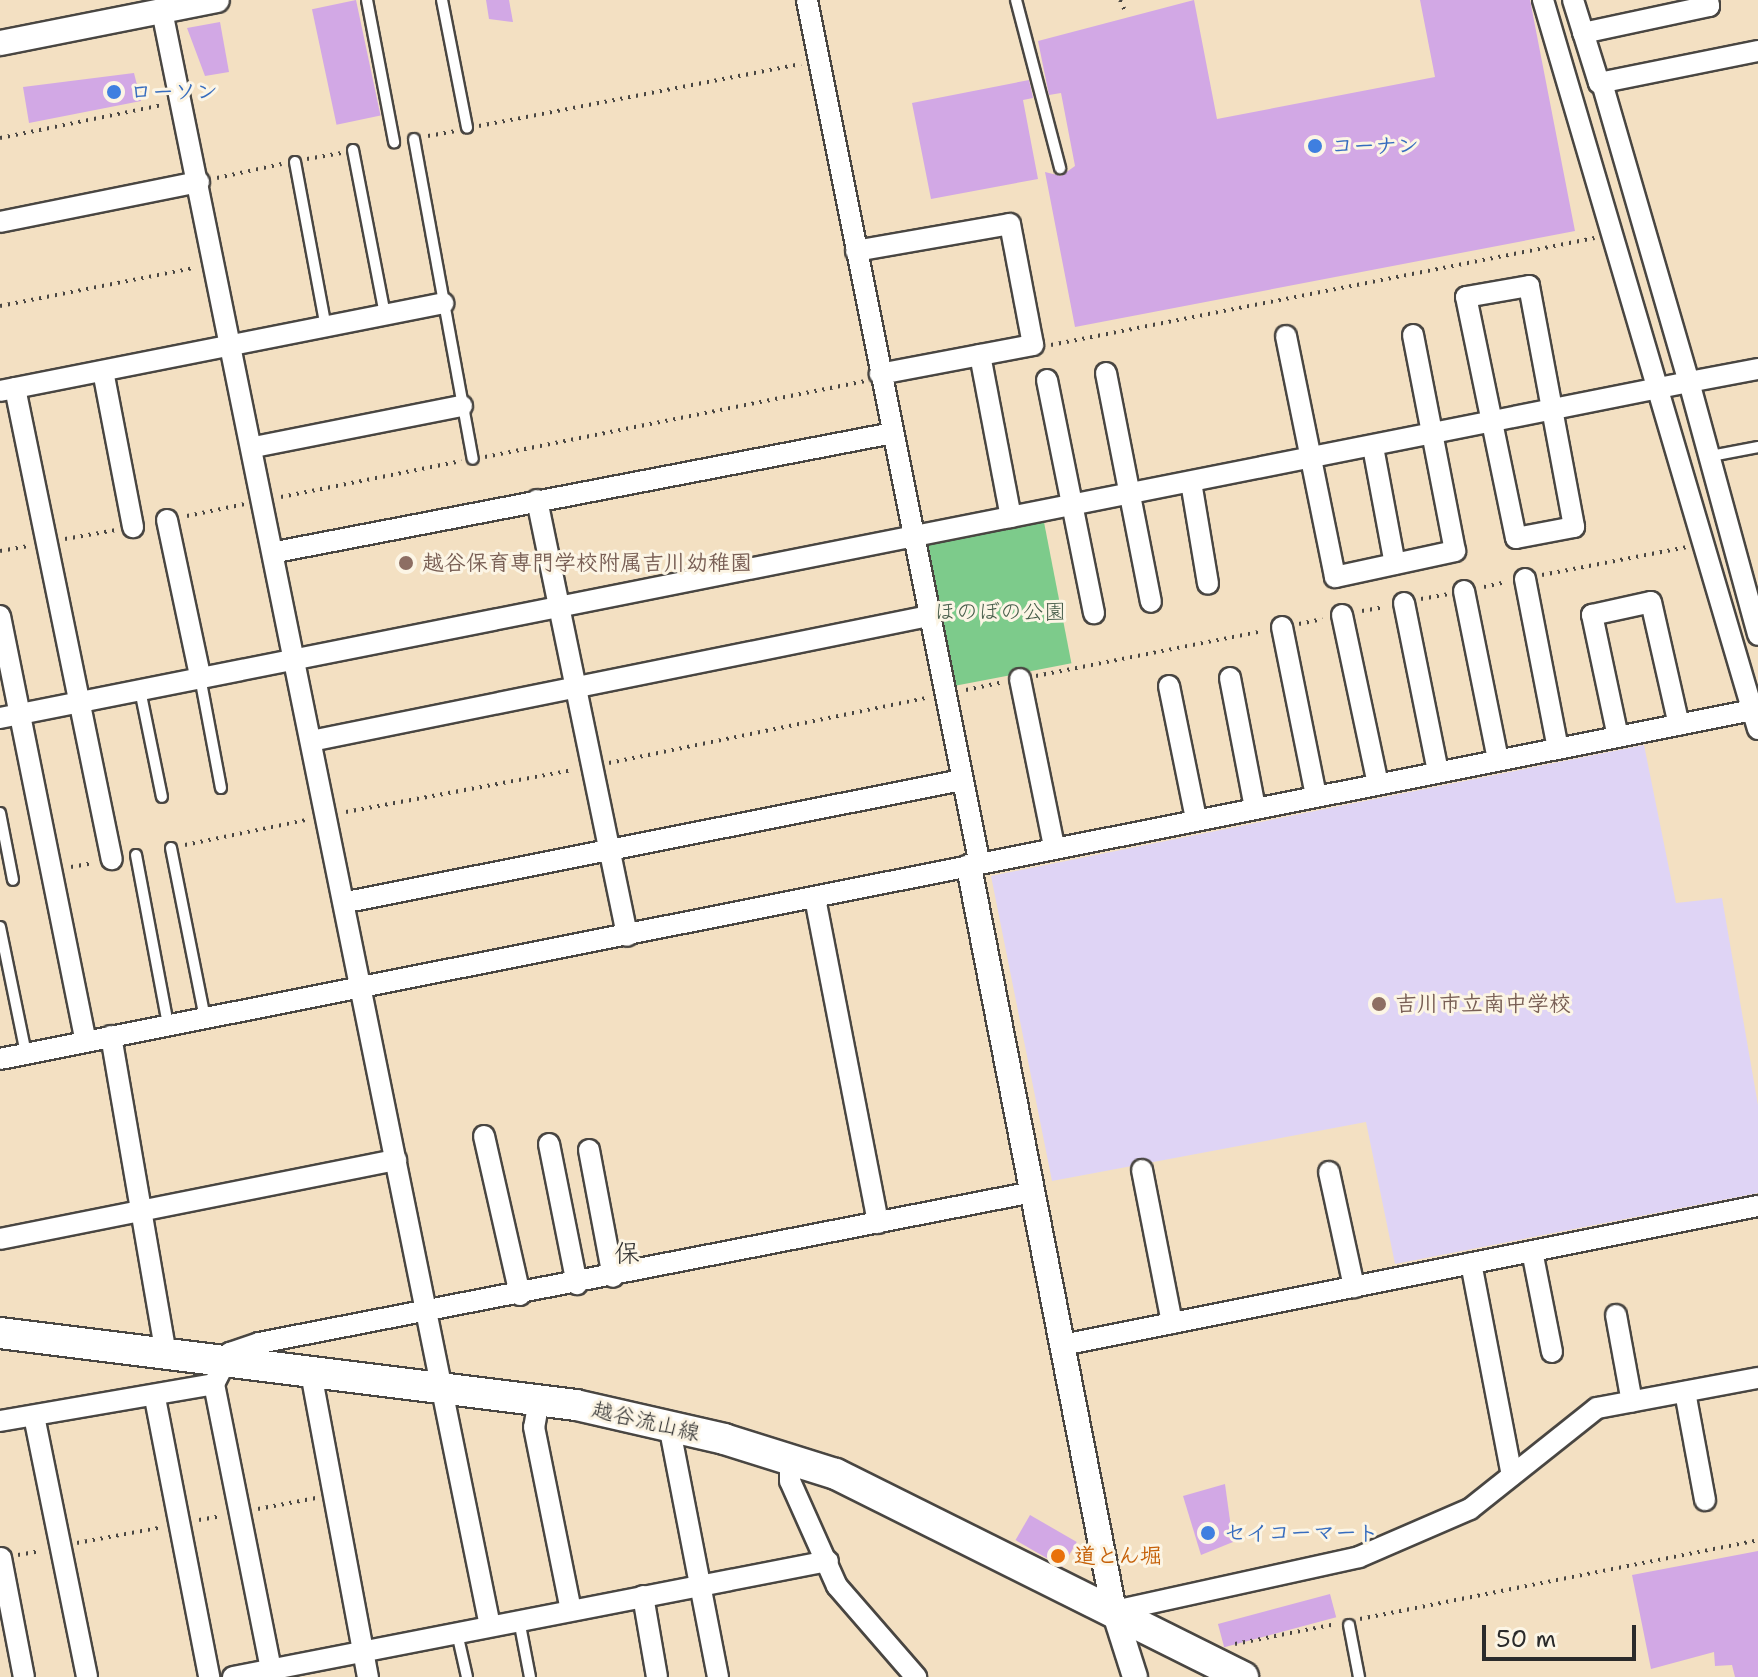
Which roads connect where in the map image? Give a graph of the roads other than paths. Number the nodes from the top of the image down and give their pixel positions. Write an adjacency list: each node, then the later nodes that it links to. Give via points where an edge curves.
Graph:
1 (217, 0): 9 (street)
2 (367, 0): 16 (lane)
3 (442, 0): 14 (lane)
4 (807, 0): 22 (street)
5 (1016, 0): 19 (lane)
6 (1543, 0): 35 (street, via 1612,234)
7 (1573, 0): 10 (street)
8 (1708, 0): 10 (street, via 1709,6)
9 (162, 11): 11 (street); 20 (street)
10 (1583, 33): 13 (street)
11 (0, 43)
12 (1758, 51): 13 (street)
13 (1602, 83): 35 (street)
14 (467, 128)
15 (414, 139): 23 (lane)
16 (394, 142)
17 (353, 150): 24 (lane)
18 (295, 162): 25 (lane)
19 (1060, 168)
20 (199, 182): 21 (street); 28 (street)
21 (0, 222)
22 (856, 251): 29 (street, via 1010,224 1033,345); 33 (street)
23 (443, 303): 24 (street); 37 (lane)
24 (385, 315): 25 (street)
25 (326, 327): 28 (street)
26 (1413, 335): 41 (street)
27 (1286, 336): 46 (street)
28 (233, 346): 31 (street); 42 (street)
29 (980, 355): 33 (street); 52 (street)
30 (1758, 369): 35 (street)
31 (103, 371): 36 (street); 54 (street)
32 (1106, 373): 49 (street)
33 (880, 374): 40 (street)
34 (1047, 380): 51 (street)
35 (1674, 386): 38 (street); 45 (street); 79 (street, via 1705,544)
36 (8, 389): 77 (street, via 48,543)
37 (462, 406): 42 (street); 47 (lane)
38 (1552, 410): 39 (street); 39 (street, via 1574,527 1516,538); 39 (street, via 1529,286 1466,297)
39 (1491, 422): 41 (street)
40 (893, 433): 50 (street); 55 (street)
41 (1432, 434): 43 (street); 57 (street, via 1455,551)
42 (254, 447): 56 (street)
43 (1373, 447): 46 (street); 57 (street)
44 (1758, 447): 45 (lane)
45 (1711, 456): 69 (street)
46 (1314, 457): 48 (street); 57 (street, via 1335,577)
47 (473, 459)
48 (1191, 482): 49 (street); 59 (street)
49 (1131, 494): 51 (street); 61 (street)
50 (537, 500): 56 (street); 63 (street)
51 (1072, 505): 52 (street); 64 (street)
52 (1011, 517): 55 (street)
53 (167, 520): 71 (street)
54 (133, 527)
55 (914, 536): 63 (street); 67 (street)
56 (276, 552): 70 (street)
57 (1395, 564)
58 (1525, 579): 83 (street)
59 (1208, 584)
60 (1464, 591): 84 (street)
61 (1151, 602)
62 (1404, 603): 85 (street)
63 (557, 605): 70 (street); 75 (street)
64 (1094, 613)
65 (1342, 615): 87 (street)
66 (0, 616): 78 (street)
67 (929, 616): 75 (street); 86 (street)
68 (1282, 627): 89 (street)
69 (1758, 635)
70 (298, 655): 71 (street); 82 (street)
71 (200, 675): 76 (street); 88 (lane)
72 (1230, 678): 91 (street)
73 (1020, 679): 94 (street)
74 (1169, 686): 93 (street)
75 (575, 687): 82 (street); 96 (street)
76 (139, 688): 77 (street); 90 (lane)
77 (80, 700): 78 (street); 98 (street)
78 (10, 716): 109 (street)
79 (1756, 716): 80 (street)
80 (1679, 725): 81 (street); 81 (street, via 1651,602 1592,615)
81 (1618, 737): 83 (street)
82 (316, 740): 102 (street)
83 (1558, 748): 84 (street)
84 (1498, 760): 85 (street)
85 (1438, 771): 87 (street)
86 (962, 780): 96 (street); 99 (street)
87 (1378, 784): 89 (street)
88 (221, 788)
89 (1316, 796): 91 (street)
90 (162, 797)
91 (1255, 808): 93 (street)
92 (0, 813): 100 (lane)
93 (1196, 819): 94 (street)
94 (1054, 846): 99 (street)
95 (171, 848): 106 (lane)
96 (610, 850): 102 (street); 104 (street)
97 (136, 855): 107 (lane)
98 (112, 859)
99 (974, 864): 101 (street); 118 (street)
100 (13, 880)
101 (815, 898): 104 (street); 121 (street)
102 (347, 902): 105 (street)
103 (0, 927): 110 (lane)
104 (627, 936): 105 (street)
105 (364, 986): 106 (street); 115 (street)
106 (205, 1018): 107 (street)
107 (168, 1025): 108 (street)
108 (111, 1036): 109 (street); 120 (street)
109 (86, 1041): 110 (street)
110 (26, 1054): 111 (street)
111 (0, 1059)
112 (484, 1136): 128 (street)
113 (549, 1144): 126 (street)
114 (589, 1150): 125 (street)
115 (396, 1160): 120 (street); 129 (street)
116 (1142, 1170): 131 (street)
117 (1329, 1172): 127 (street)
118 (1033, 1192): 121 (street); 133 (street)
119 (1758, 1206): 123 (street)
120 (146, 1211): 122 (street); 135 (street)
121 (878, 1223): 125 (street)
122 (0, 1239)
123 (1532, 1251): 124 (street); 134 (street)
124 (1471, 1263): 127 (street); 148 (street)
125 (613, 1277): 126 (street)
126 (577, 1284): 128 (street)
127 (1354, 1287): 131 (street)
128 (520, 1295): 129 (street)
129 (427, 1312): 136 (street, via 259,1343); 139 (street)
130 (1616, 1315): 143 (street)
131 (1172, 1323): 133 (street)
132 (0, 1333): 135 (main road, 越谷流山線)
133 (1063, 1345): 155 (street)
134 (1552, 1352)
135 (166, 1355): 136 (main road, 越谷流山線)
136 (218, 1373): 137 (main road, 越谷流山線); 141 (street); 161 (street)
137 (311, 1373): 139 (main road, 越谷流山線); 160 (street)
138 (1758, 1378): 140 (street)
139 (443, 1388): 142 (main road, 越谷流山線); 158 (street)
140 (1685, 1392): 143 (street); 149 (street)
141 (155, 1398): 144 (street); 164 (street)
142 (539, 1400): 146 (main road, 越谷流山線); 154 (street, via 534,1427)
143 (1632, 1402): 148 (street, via 1597,1408)
144 (34, 1416): 145 (street); 163 (street)
145 (0, 1421)
146 (669, 1425): 147 (main road, 越谷流山線); 152 (street)
147 (790, 1458): 151 (street, via 790,1481); 155 (main road, 越谷流山線, via 881,1494)
148 (1512, 1475): 155 (street, via 1444,1524 1359,1557)
149 (1705, 1500)
150 (1, 1558): 162 (street)
151 (828, 1561): 152 (street); 171 (street, via 837,1586)
152 (702, 1585): 153 (street); 170 (street)
153 (643, 1596): 154 (street); 169 (street)
154 (571, 1610): 156 (street)
155 (1114, 1611): 172 (street); 173 (main road, 越谷流山線)
156 (519, 1620): 158 (street); 168 (lane)
157 (1349, 1625): 174 (lane)
158 (490, 1626): 159 (street)
159 (457, 1633): 160 (street); 167 (lane)
160 (363, 1651): 161 (street); 166 (street)
161 (271, 1669): 165 (street)
162 (24, 1677)
163 (87, 1677)
164 (209, 1677)
165 (233, 1677)
166 (368, 1677)
167 (467, 1677)
168 (530, 1677)
169 (657, 1677)
170 (718, 1677)
171 (916, 1677)
172 (1135, 1677)
173 (1243, 1677)
174 (1359, 1677)

